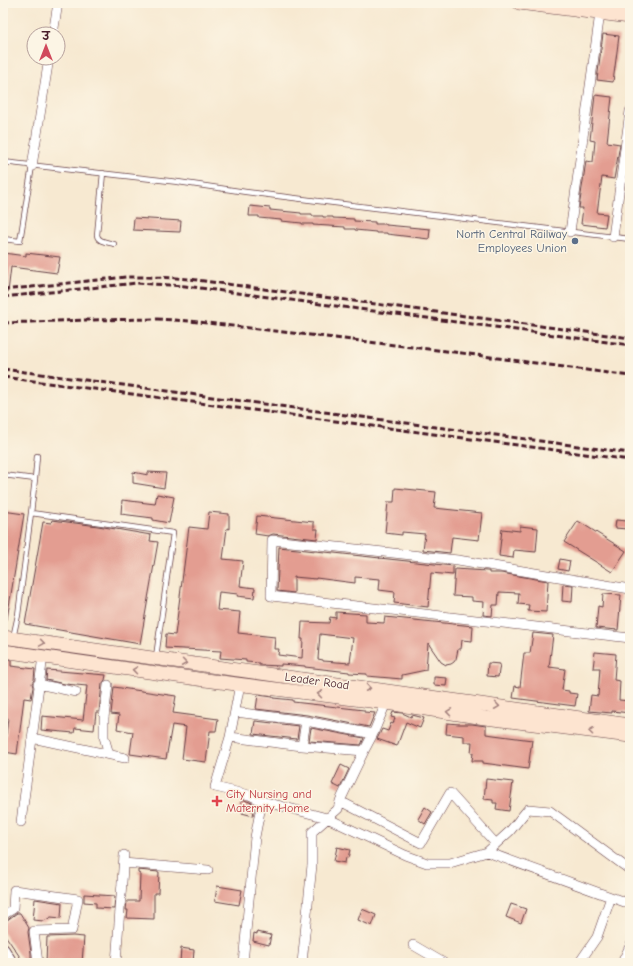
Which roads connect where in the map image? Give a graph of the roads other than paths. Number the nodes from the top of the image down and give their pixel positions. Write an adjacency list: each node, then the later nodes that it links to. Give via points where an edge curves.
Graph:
1 (58, 3): 6 (street)
2 (519, 3): 4 (main road)
3 (630, 6): 4 (main road)
4 (604, 8): 5 (main road); 12 (street)
5 (630, 16)
6 (54, 26)
7 (48, 66): 10 (street)
8 (630, 111): 13 (street)
9 (3, 162): 10 (lane)
10 (32, 166): 11 (lane); 14 (lane, via 20,241)
11 (103, 173): 12 (lane); 16 (lane, via 96,235 100,240)
12 (570, 232): 13 (lane)
13 (613, 237): 15 (lane)
14 (3, 238)
15 (630, 239)
16 (114, 244)
17 (37, 456): 19 (lane)
18 (3, 475): 19 (lane)
19 (35, 479): 20 (lane)
20 (31, 513): 22 (lane, via 18,615); 26 (lane, via 173,533)
21 (630, 589): 23 (street, via 458,560 272,540 270,596)
22 (8, 638): 26 (main road, Leader Road, one-way to 26)
23 (630, 638)
24 (3, 651): 25 (main road, Leader Road)
25 (42, 656): 27 (street); 28 (main road, Leader Road, one-way to 25)
26 (156, 659): 34 (main road, Leader Road, one-way to 34)
27 (38, 684): 30 (street); 38 (street)
28 (240, 684): 31 (main road, Leader Road, one-way to 28); 32 (street)
29 (108, 685): 41 (street, via 104,737)
30 (76, 692)
31 (386, 703): 35 (street); 36 (main road, Leader Road, one-way to 31)
32 (235, 712): 33 (street); 37 (street)
33 (306, 721): 35 (street); 39 (street)
34 (630, 725)
35 (373, 734): 40 (street)
36 (630, 736)
37 (230, 737): 39 (street); 43 (street, via 215,787 249,795)
38 (32, 738): 41 (street); 46 (street)
39 (302, 746): 40 (street)
40 (364, 751): 44 (street)
41 (109, 754): 42 (street)
42 (125, 758)
43 (262, 801): 45 (street); 60 (street, via 255,837)
44 (340, 801): 45 (street, via 338,809); 47 (street, via 420,843 450,793)
45 (327, 818): 48 (street, via 427,863 450,863); 61 (street, via 312,832 312,865)
46 (21, 822)
47 (496, 844): 48 (street); 50 (street, via 528,809 550,811)
48 (487, 852): 51 (street)
49 (208, 870): 59 (street, via 124,859)
50 (630, 870)
51 (611, 897): 52 (street); 63 (street, via 596,937)
52 (630, 904)
53 (3, 915): 58 (street, via 13,909 14,890 78,899 72,930 34,931)
54 (413, 945): 62 (street)
55 (630, 946): 64 (street)
56 (3, 950): 57 (street)
57 (11, 963)
58 (38, 963)
59 (116, 963)
60 (243, 963)
61 (302, 963)
62 (444, 963)
63 (579, 963)
64 (622, 963)

